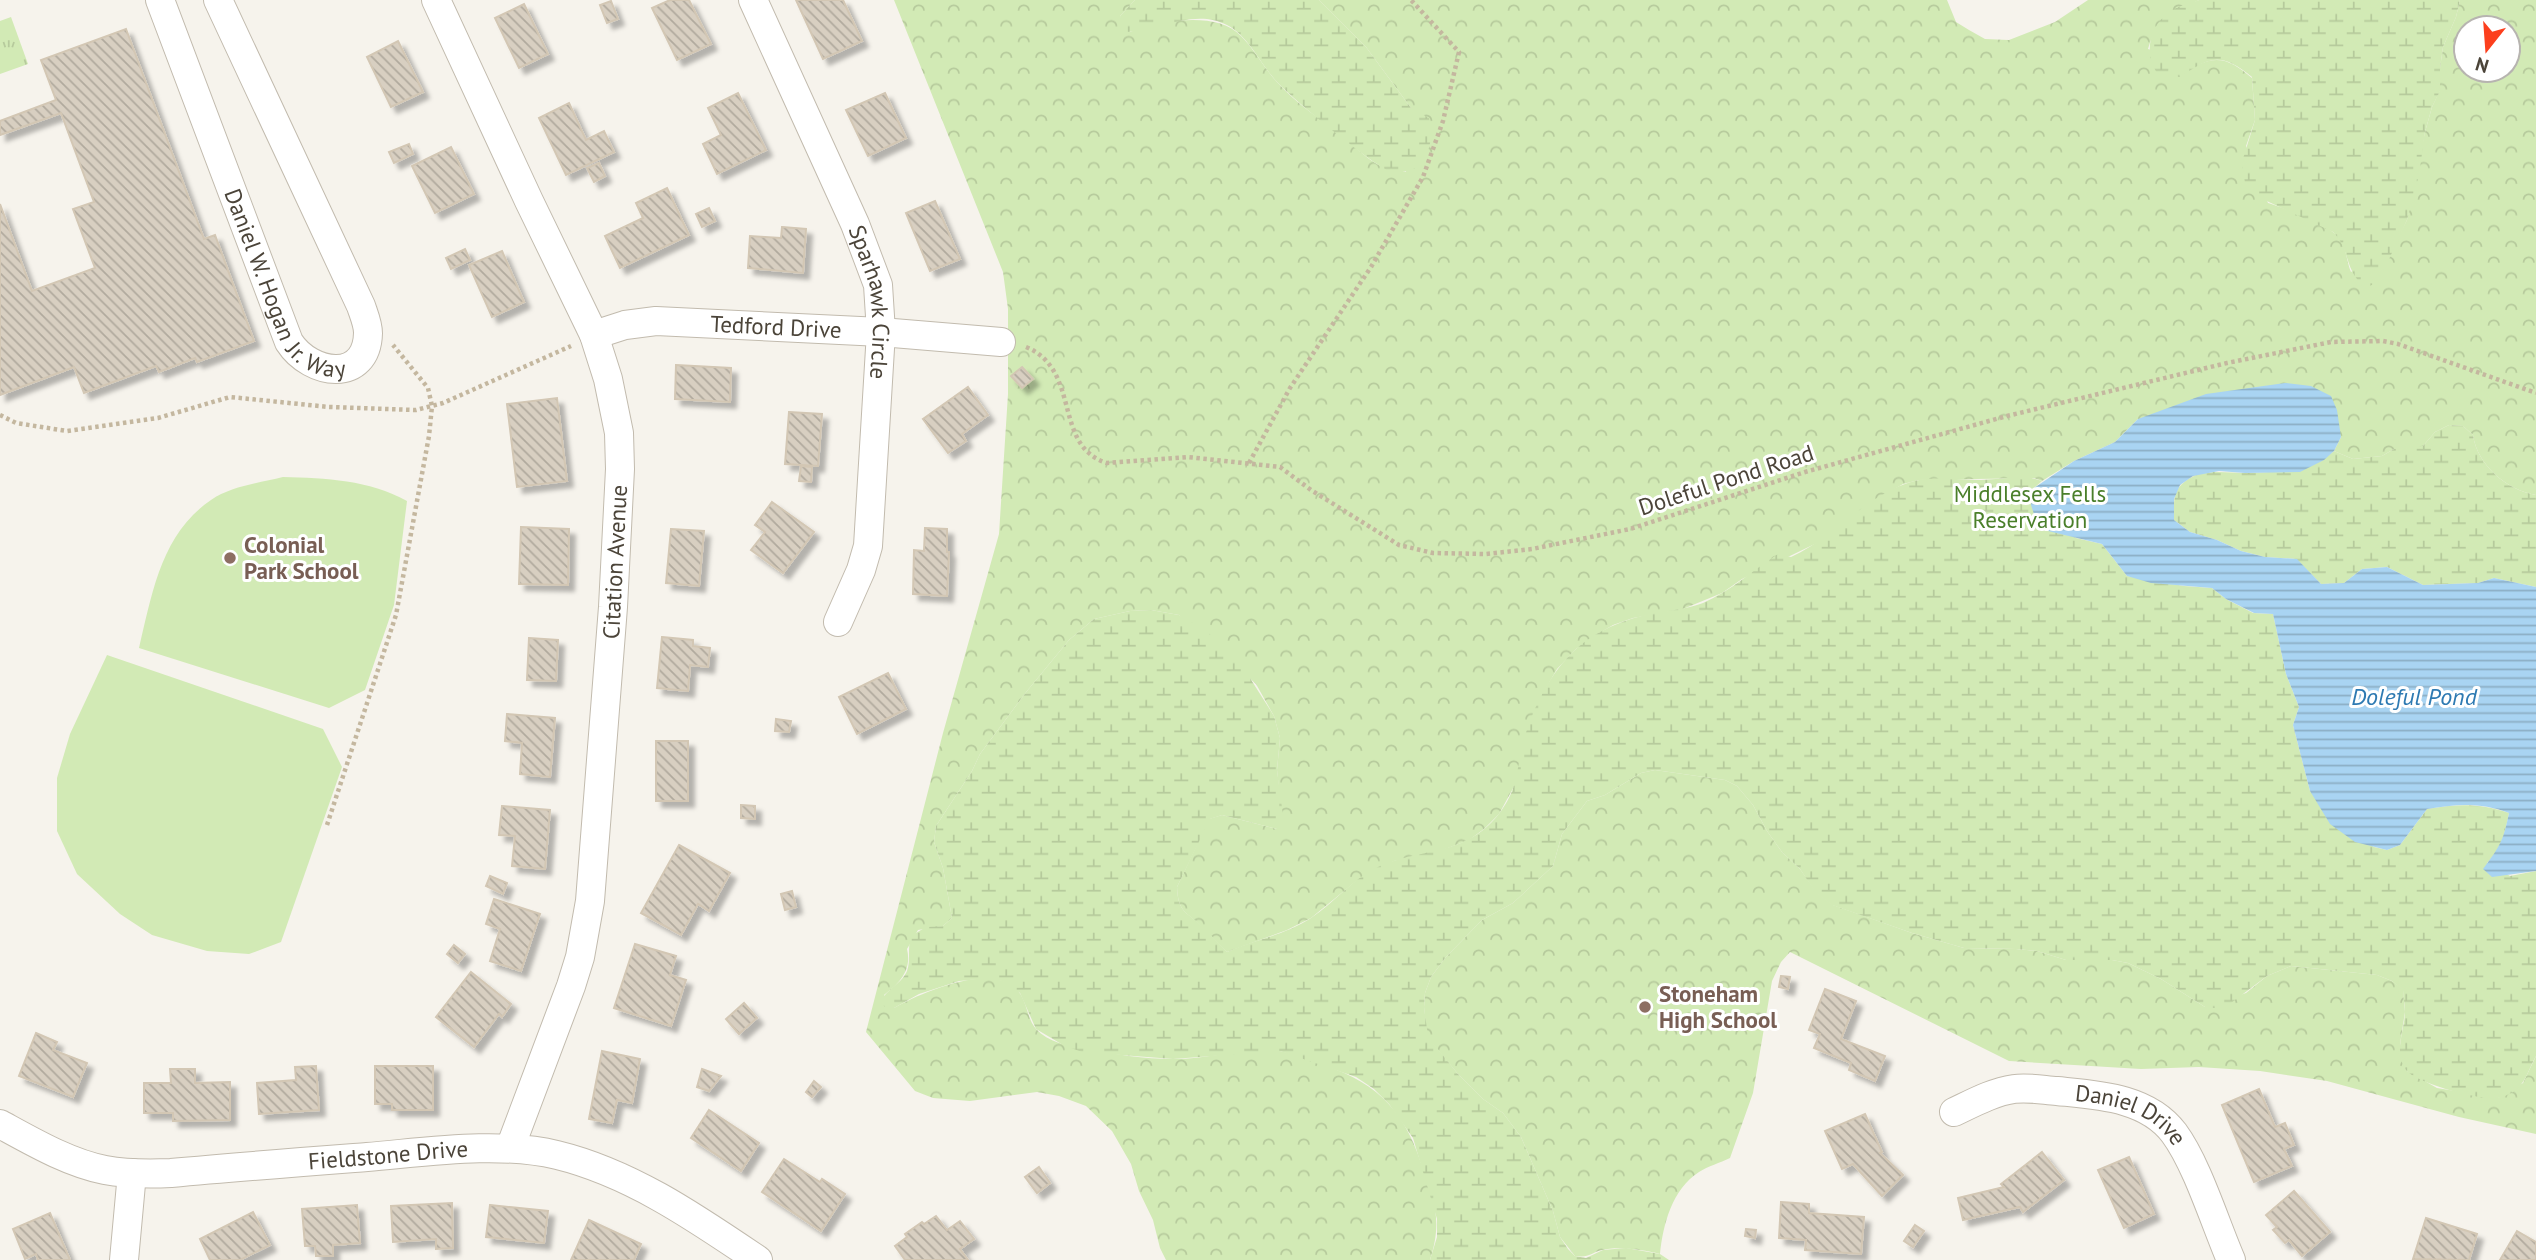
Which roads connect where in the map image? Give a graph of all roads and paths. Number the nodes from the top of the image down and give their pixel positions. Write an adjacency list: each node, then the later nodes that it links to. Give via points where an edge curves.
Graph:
1 (160, 0): 6 (street, Daniel W. Hogan Jr. Way, via 289,342 303,359 334,370 350,365 362,354)
2 (218, 0): 6 (street, Daniel W. Hogan Jr. Way, via 361,306)
3 (436, 0): 8 (street, Citation Avenue)
4 (753, 0): 7 (street, Sparhawk Circle, via 873,269 881,303)
5 (1411, 0): 13 (path, via 1459,52 1443,121 1423,177 1371,267 1290,388)
6 (368, 331): 11 (path, via 402,355 428,388)
7 (881, 332): 8 (street, Tedford Drive, via 656,321); 9 (street, Tedford Drive); 14 (street, Sparhawk Circle, via 867,546)
8 (594, 335): 11 (path); 18 (street, Citation Avenue, via 615,406 620,469 590,901 568,995)
9 (1001, 342): 13 (path, Doleful Pond Road, via 1041,355 1058,376 1079,442 1098,460 1188,457)
10 (2536, 393): 13 (path, Doleful Pond Road, via 2398,344 2332,342 2007,416 1805,472 1630,529 1486,554 1433,553 1399,545 1280,467)
11 (432, 407): 12 (path, via 355,409 230,397 158,418 67,431 16,423); 15 (path, via 396,615)
12 (0, 415)
13 (1249, 463)
14 (838, 622)
15 (327, 825)
16 (1954, 1112): 22 (street, Daniel Drive, via 2000,1092 2025,1089 2095,1094 2132,1103 2167,1126 2180,1144)
17 (0, 1124): 19 (street, Fieldstone Drive, via 68,1158 98,1169)
18 (510, 1148): 19 (street, Fieldstone Drive); 21 (street, Fieldstone Drive, via 573,1160 641,1188)
19 (132, 1173): 20 (street)
20 (124, 1260)
21 (758, 1260)
22 (2231, 1260)

